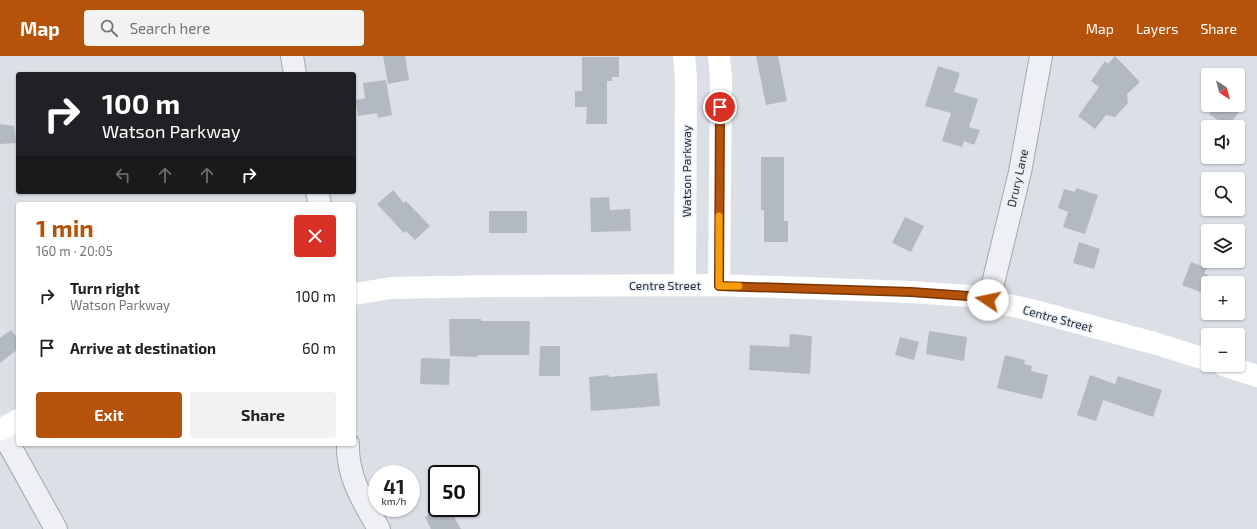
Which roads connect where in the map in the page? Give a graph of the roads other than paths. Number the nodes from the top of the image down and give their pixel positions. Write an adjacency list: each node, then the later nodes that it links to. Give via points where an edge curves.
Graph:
1 (292, 56): 5 (street)
2 (684, 56): 6 (main road, Watson Parkway)
3 (719, 56): 7 (main road)
4 (1041, 56): 9 (street, Drury Lane, via 1020,172)
5 (295, 72)
6 (685, 285): 7 (main road, Centre Street); 8 (main road, Centre Street, via 391,288)
7 (719, 286): 9 (main road, Centre Street, via 911,292)
8 (356, 294)
9 (988, 300): 10 (main road, Centre Street)
10 (1201, 358)
11 (1245, 372): 12 (main road)
12 (1257, 376)
13 (6, 427): 15 (street)
14 (348, 446): 16 (street, via 351,474)
15 (56, 529)
16 (379, 529)

